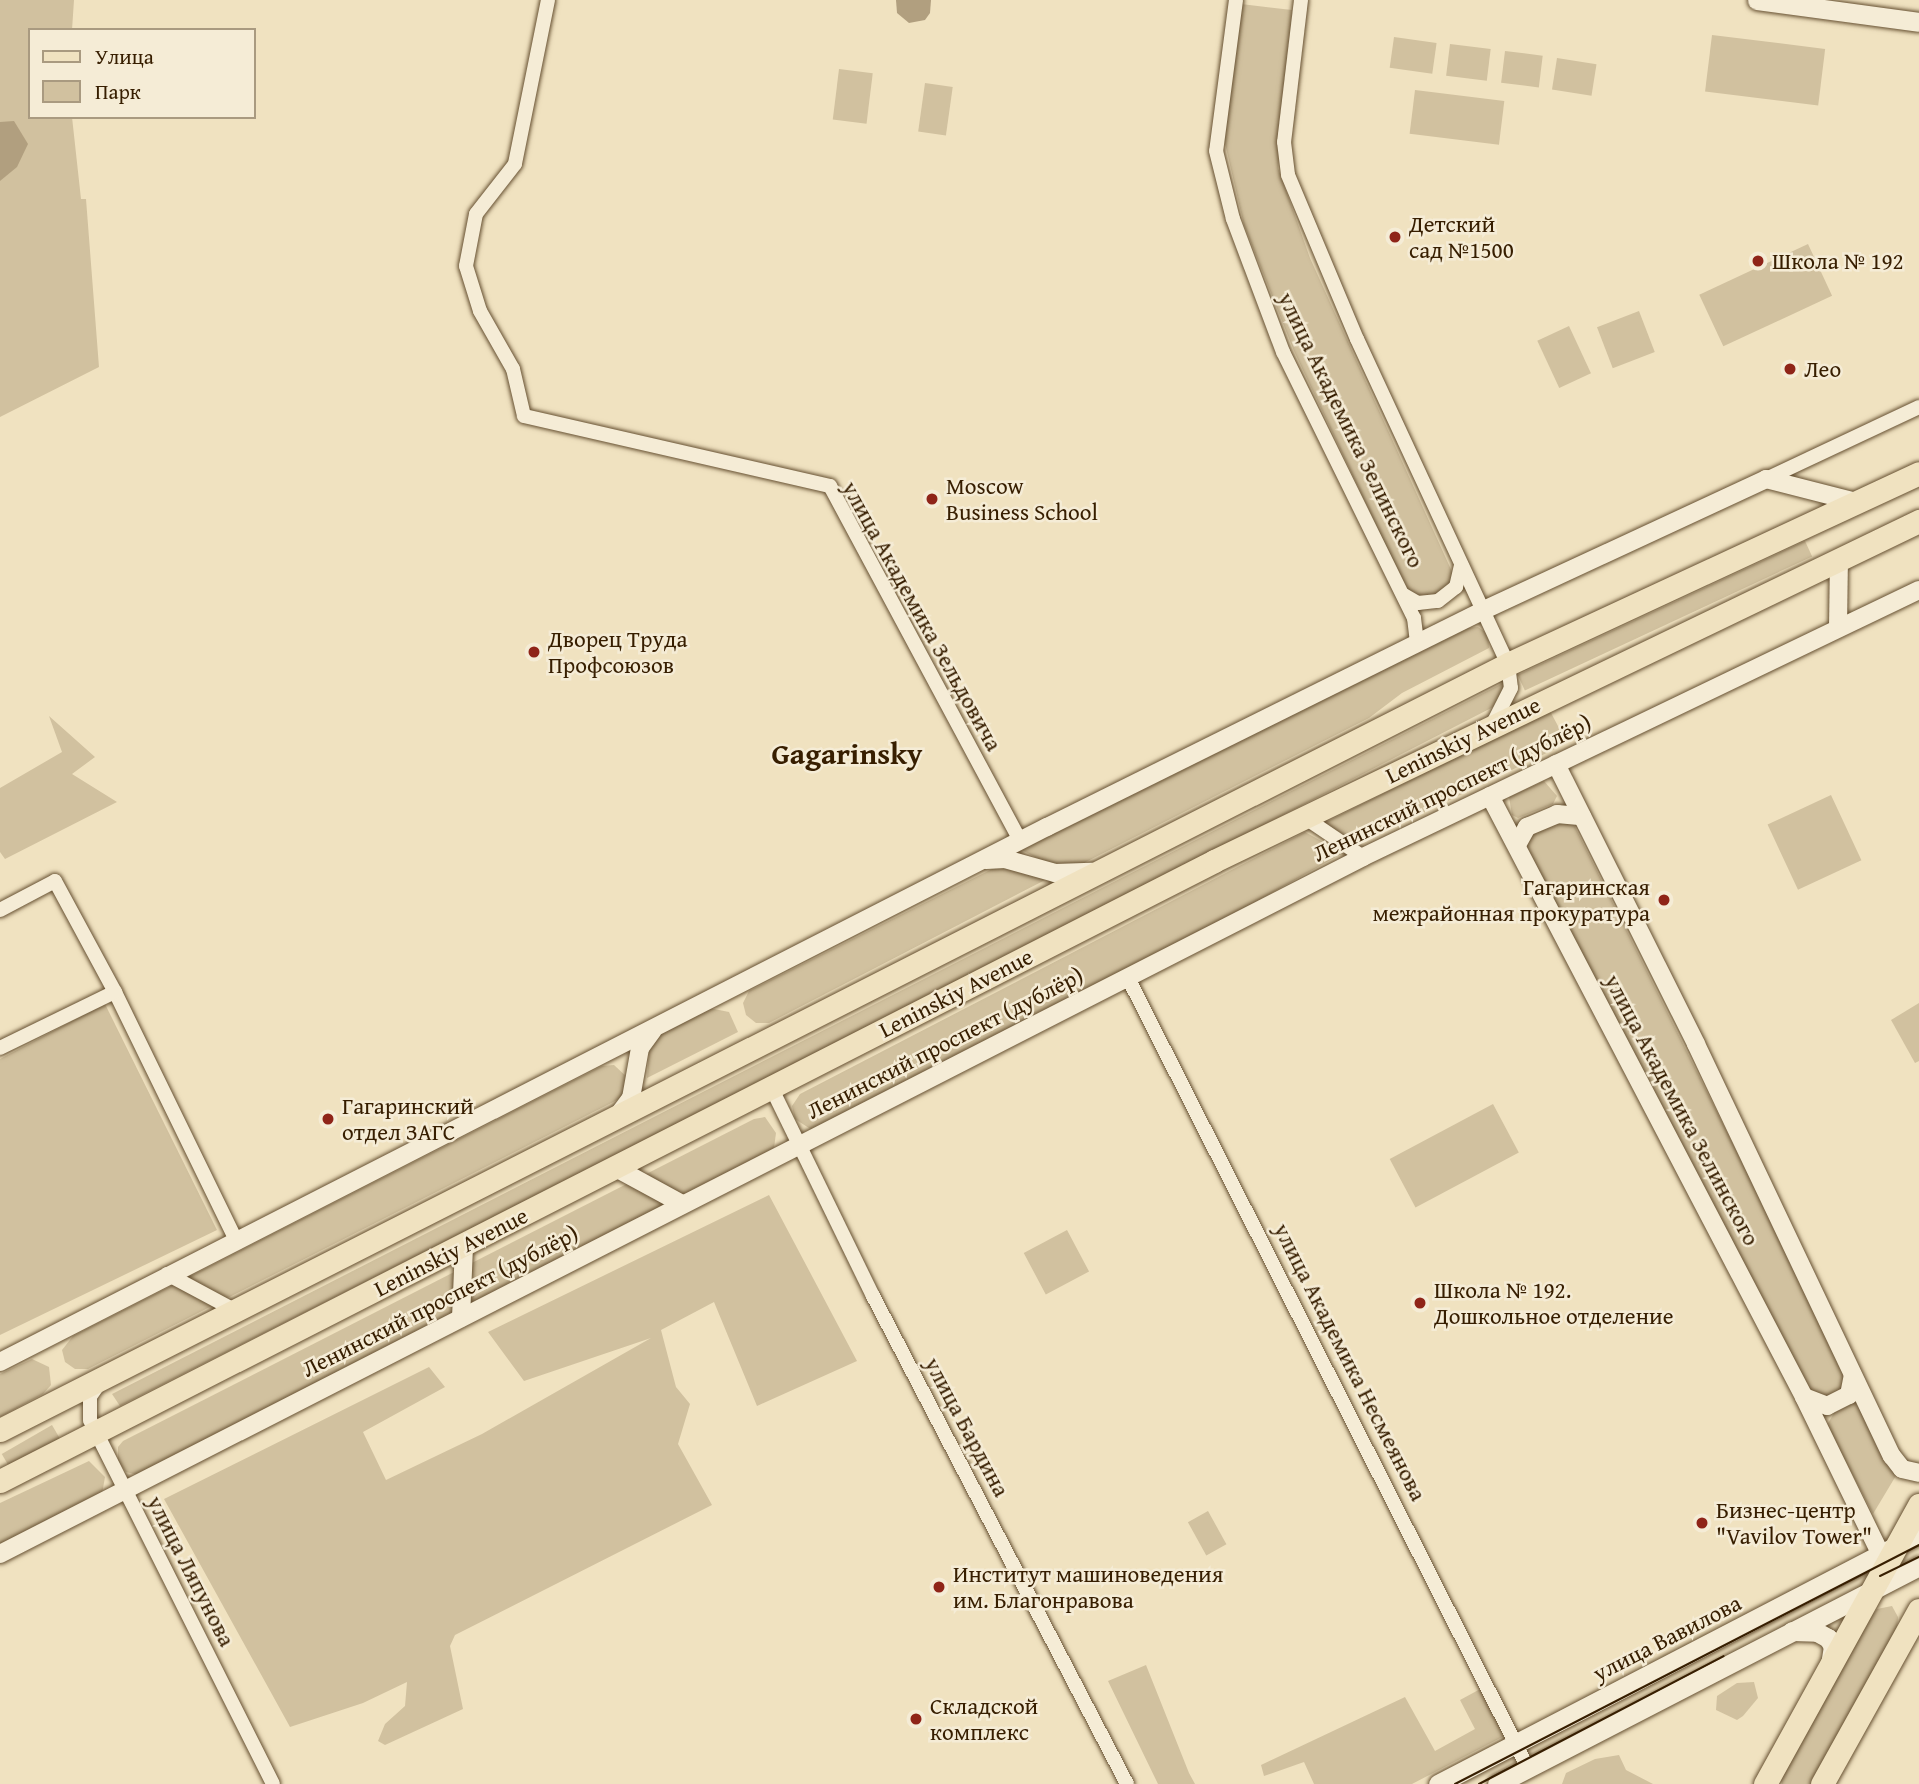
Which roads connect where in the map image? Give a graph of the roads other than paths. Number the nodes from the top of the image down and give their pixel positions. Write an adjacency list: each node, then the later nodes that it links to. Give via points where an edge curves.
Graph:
1 (548, 0): 24 (street, улица Академика Зельдовича, via 514,164 476,214 466,266 480,311 513,369 524,416 830,486)
2 (1236, 0): 14 (street, улица Академика Зелинского, via 1216,151 1233,219 1283,352)
3 (1757, 0): 5 (main road)
4 (1300, 2): 12 (street, улица Академика Зелинского, via 1284,142 1288,175)
5 (1919, 22)
6 (1919, 407): 8 (street)
7 (1919, 473): 9 (main road, Leninskiy Avenue)
8 (1766, 479): 9 (street); 15 (street)
9 (1856, 502): 18 (main road, Leninskiy Avenue)
10 (1919, 521): 11 (main road, Leninskiy Avenue)
11 (1839, 559): 16 (street); 19 (main road, Leninskiy Avenue)
12 (1461, 565): 14 (street, улица Академика Зелинского, via 1456,587 1438,601 1418,603); 15 (street, улица Академика Зелинского)
13 (1919, 590): 16 (street, Ленинский проспект (дублёр))
14 (1403, 594): 17 (street, улица Академика Зелинского, via 1417,626)
15 (1484, 610): 17 (street); 18 (street, улица Академика Зелинского)
16 (1838, 628): 20 (street, Ленинский проспект (дублёр))
17 (1417, 643): 24 (street)
18 (1508, 664): 19 (street, улица Академика Зелинского, via 1507,702); 28 (main road, Leninskiy Avenue)
19 (1490, 726): 23 (main road, Leninskiy Avenue)
20 (1556, 764): 21 (street, Ленинский проспект (дублёр)); 22 (street, улица Академика Зелинского)
21 (1490, 796): 25 (street, улица Академика Зелинского); 26 (street, Ленинский проспект (дублёр))
22 (1582, 816): 25 (street, via 1557,814 1527,827); 45 (street, улица Академика Зелинского)
23 (1304, 817): 26 (street); 34 (main road, Leninskiy Avenue)
24 (1020, 841): 27 (street)
25 (1517, 845): 47 (street, улица Академика Зелинского)
26 (1363, 857): 30 (street, Ленинский проспект (дублёр))
27 (982, 860): 28 (street, via 1005,859 1069,875); 32 (street)
28 (1095, 871): 35 (main road, Leninskiy Avenue)
29 (0, 910): 31 (street, via 55,881)
30 (1128, 978): 36 (street, Ленинский проспект (дублёр)); 64 (street, улица Академика Несмеянова)
31 (115, 992): 33 (street); 39 (street)
32 (655, 1027): 35 (street, via 640,1048 631,1098); 39 (street)
33 (0, 1048)
34 (772, 1088): 36 (street, улица Бардина); 37 (main road, Leninskiy Avenue)
35 (619, 1114): 42 (main road, Leninskiy Avenue)
36 (798, 1145): 38 (street, Ленинский проспект (дублёр)); 67 (street, улица Бардина)
37 (616, 1168): 38 (street); 40 (main road, Leninskiy Avenue)
38 (682, 1205): 43 (street, Ленинский проспект (дублёр))
39 (236, 1240): 41 (street)
40 (464, 1245): 43 (street); 51 (main road, Leninskiy Avenue)
41 (167, 1274): 42 (street); 44 (street)
42 (234, 1310): 46 (main road, Leninskiy Avenue)
43 (461, 1318): 54 (street, Ленинский проспект (дублёр))
44 (0, 1362)
45 (1853, 1375): 47 (street, via 1849,1395 1827,1406); 48 (street, улица Академика Зелинского)
46 (104, 1378): 50 (main road, Leninskiy Avenue); 51 (street, улица Ляпунова, via 88,1409)
47 (1804, 1396): 49 (street, улица Академика Зелинского)
48 (1866, 1401): 49 (street, via 1854,1397 1835,1405); 52 (street, улица Академика Зелинского, via 1892,1456 1902,1469)
49 (1818, 1425): 57 (street, улица Академика Зелинского)
50 (0, 1430)
51 (96, 1432): 53 (main road, Leninskiy Avenue); 54 (street, улица Ляпунова)
52 (1919, 1473)
53 (0, 1481)
54 (125, 1490): 58 (street, Ленинский проспект (дублёр)); 66 (street, улица Ляпунова)
55 (1919, 1505): 57 (main road)
56 (1919, 1534): 57 (main road, улица Вавилова)
57 (1889, 1550): 60 (main road); 64 (main road, улица Вавилова)
58 (0, 1554)
59 (1919, 1566): 60 (main road)
60 (1871, 1591): 62 (main road); 63 (main road)
61 (1919, 1610): 71 (main road)
62 (1791, 1631): 63 (main road, via 1817,1632 1828,1638 1833,1646); 65 (main road)
63 (1830, 1669): 70 (main road)
64 (1516, 1744): 65 (street, улица Академика Несмеянова); 68 (main road, улица Вавилова)
65 (1528, 1768): 69 (main road)
66 (273, 1784)
67 (1127, 1784)
68 (1438, 1784)
69 (1497, 1784)
70 (1765, 1784)
71 (1822, 1784)

